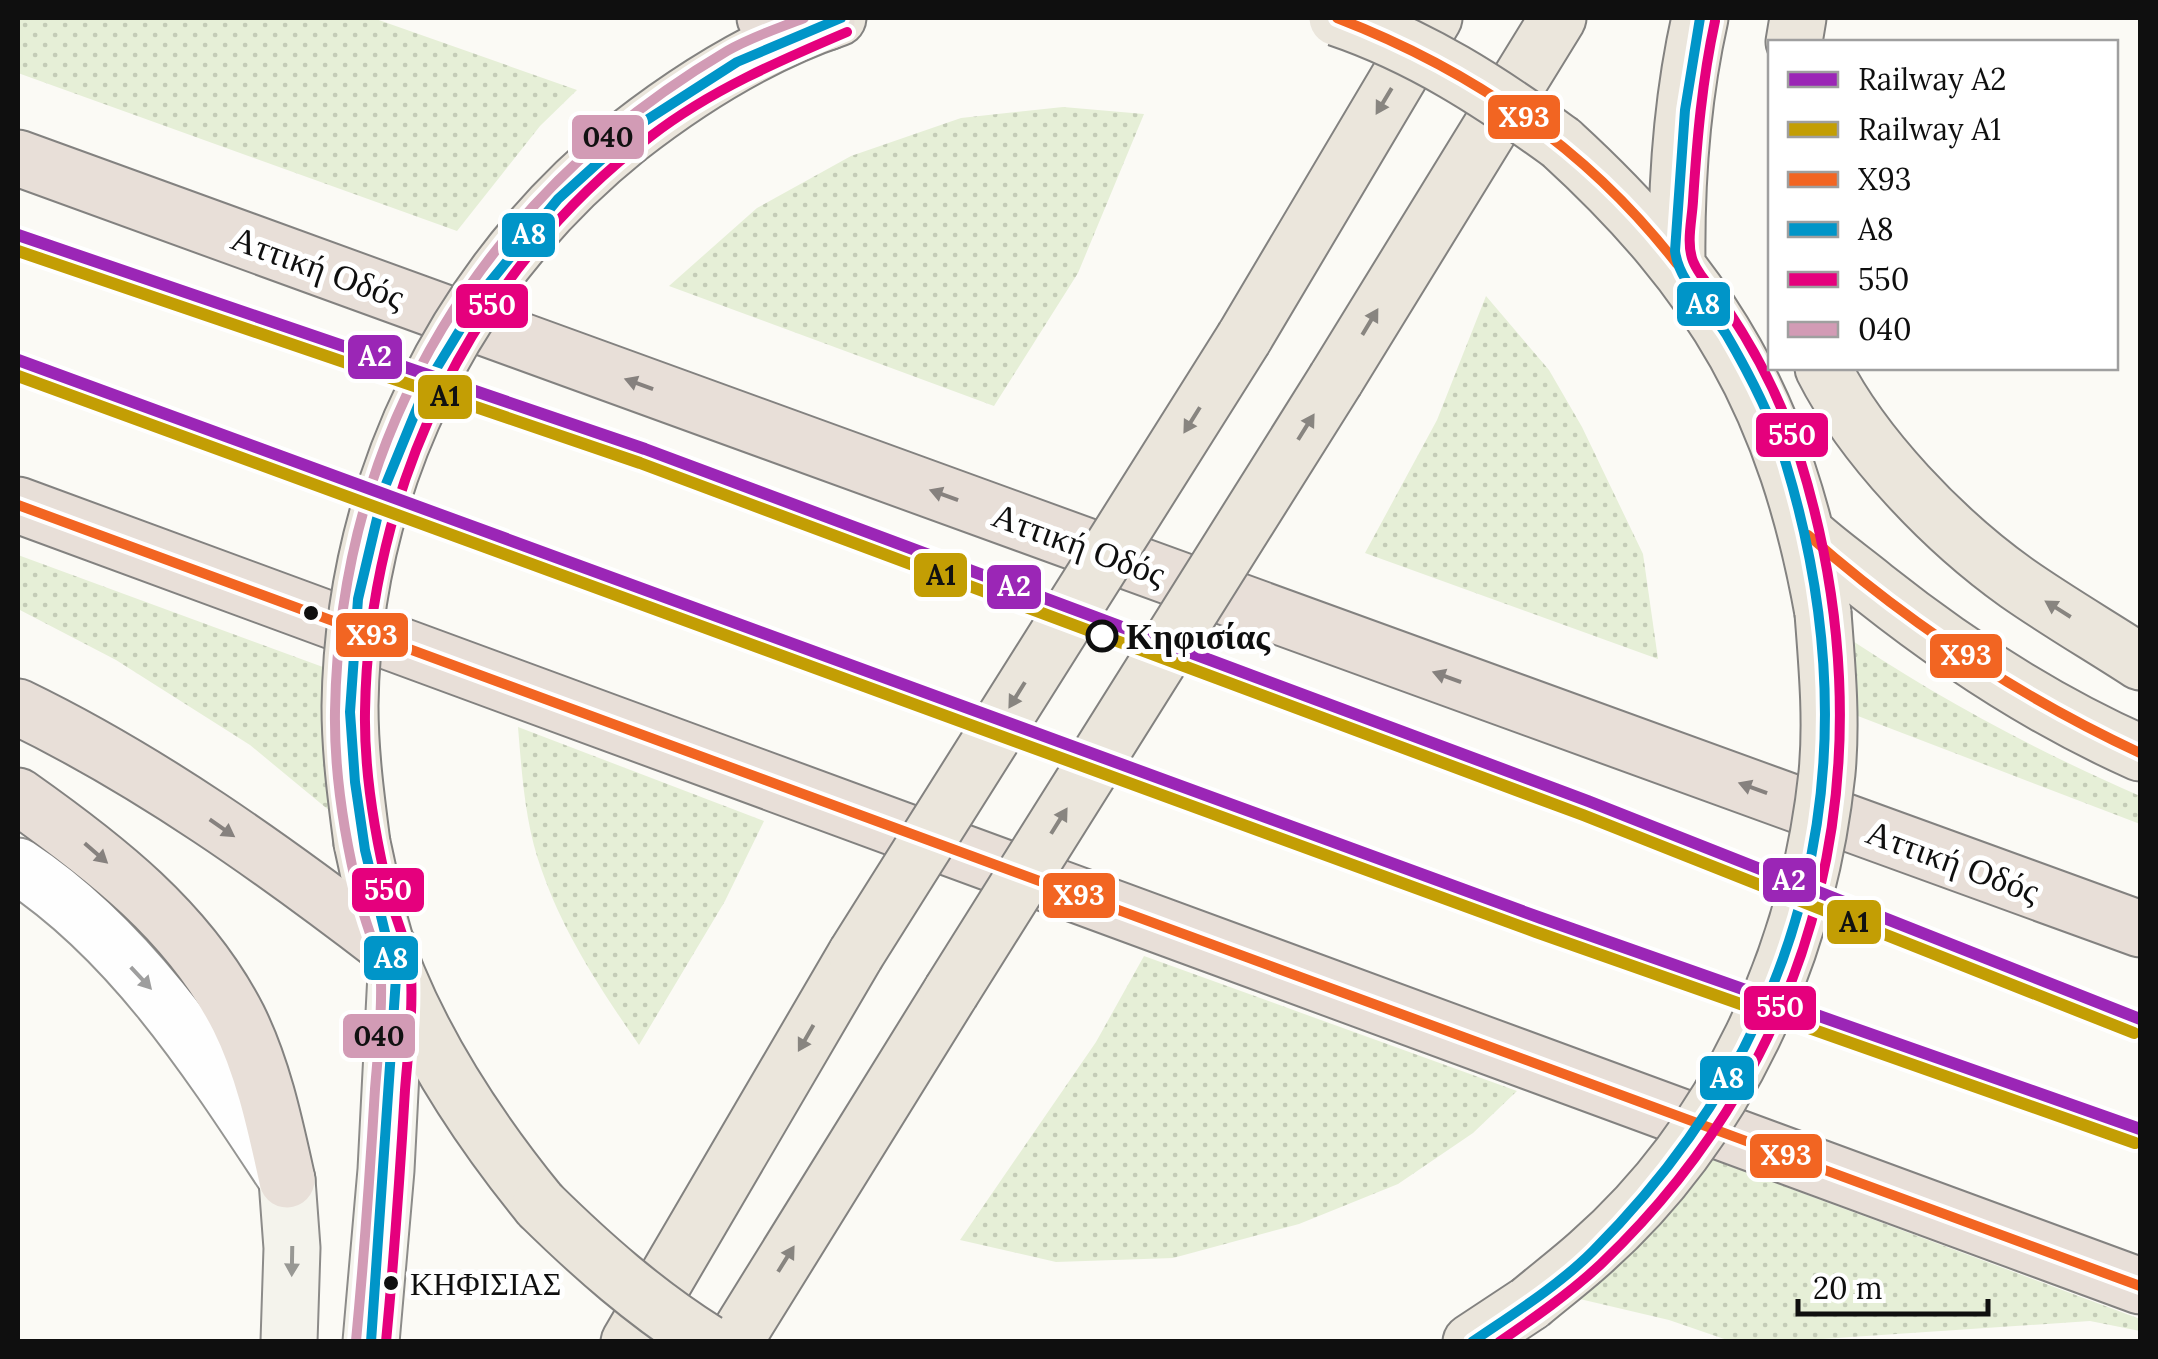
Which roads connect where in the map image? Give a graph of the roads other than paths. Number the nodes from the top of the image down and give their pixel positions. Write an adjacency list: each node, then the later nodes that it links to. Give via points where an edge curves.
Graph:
1 (765, 18): 6 (highway)
2 (1337, 18): 8 (main road, bridge, via 1429,56 1497,96 1561,143)
3 (1434, 18): 23 (main road, one-way to 23, bridge, via 1244,338 856,954)
4 (1558, 18): 25 (main road, one-way to 4, bridge)
5 (1700, 18): 8 (main road, via 1687,74 1678,194)
6 (834, 20): 18 (main road, bridge, via 704,82 595,163 502,263 429,378 380,506 354,639 353,775)
7 (18, 158): 17 (highway, Αττική Οδός, one-way to 7)
8 (1661, 245): 11 (main road, via 1717,319 1755,388)
9 (1824, 370): 12 (main road, one-way to 9, via 2015,582 1912,493 1839,400)
10 (18, 505): 20 (highway)
11 (1808, 535): 14 (main road, via 1988,673); 26 (main road, bridge, via 1829,691 1827,770 1798,924 1766,1008 1737,1068 1670,1166 1591,1253)
12 (2140, 662)
13 (18, 707): 18 (highway, one-way to 18, via 186,802)
14 (2140, 753)
15 (18, 796): 19 (highway, one-way to 19, via 150,901 206,964 239,1020)
16 (18, 866): 19 (street, one-way to 19, via 112,946 166,1005)
17 (2140, 929)
18 (387, 943): 22 (main road, via 386,1170); 24 (main road, bridge, via 461,1098 497,1152 589,1253)
19 (287, 1180): 21 (main road, one-way to 21)
20 (2140, 1286)
21 (289, 1342)
22 (371, 1342)
23 (628, 1342)
24 (707, 1342)
25 (734, 1342)
26 (1470, 1342)

